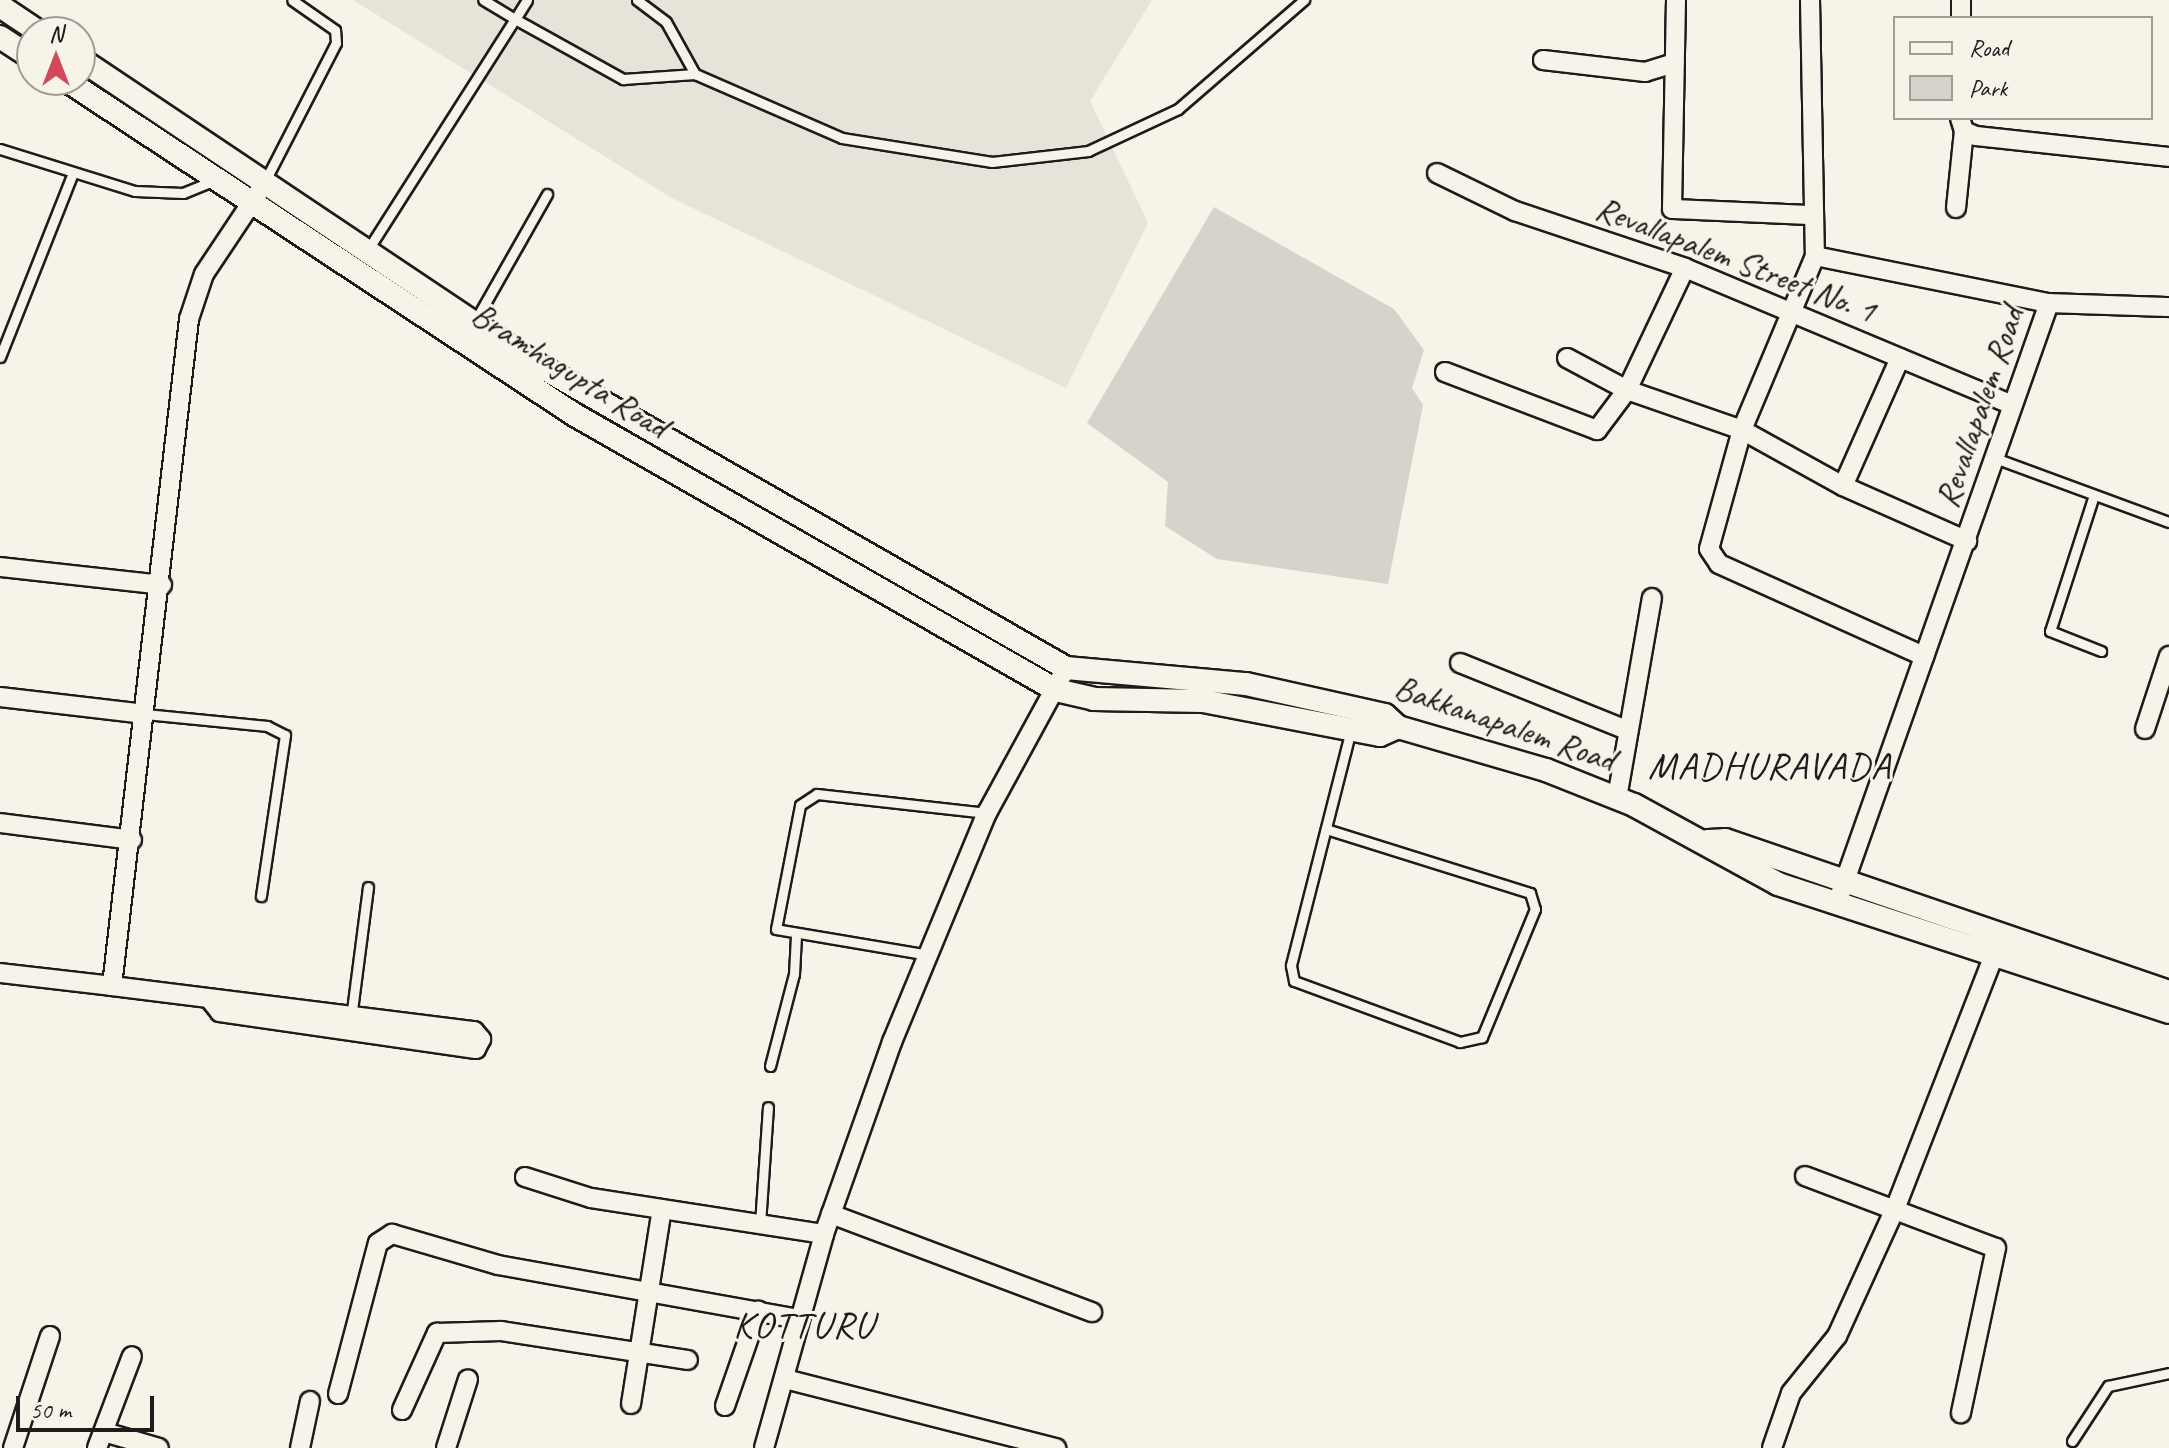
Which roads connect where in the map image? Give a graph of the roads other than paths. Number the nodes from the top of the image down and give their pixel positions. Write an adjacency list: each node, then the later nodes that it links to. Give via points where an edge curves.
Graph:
1 (292, 0): 20 (lane, via 335,30 336,43)
2 (483, 0): 8 (lane)
3 (527, 0): 8 (lane)
4 (637, 0): 12 (lane, via 666,22)
5 (1304, 0): 12 (lane, via 1178,109 1088,151 1040,159 992,162 842,138)
6 (1676, 0): 10 (street)
7 (1810, 0): 23 (street)
8 (515, 19): 12 (lane, via 623,79); 24 (lane)
9 (1543, 60): 10 (street, via 1645,72)
10 (1675, 63): 23 (street, via 1672,209)
11 (96, 71): 20 (street, Bramhagupta Road)
12 (695, 74)
13 (90, 96): 19 (street, Bramhagupta Road)
14 (1962, 124): 16 (street); 22 (street)
15 (0, 149): 17 (lane)
16 (2169, 157)
17 (73, 173): 19 (lane, via 164,194); 31 (lane)
18 (1437, 173): 26 (street, Revallapalem Street No. 1, via 1515,211)
19 (216, 180): 20 (street, Bramhagupta Road)
20 (257, 194): 24 (street, Bramhagupta Road); 45 (street, via 204,274 189,319); 52 (street, Bramhagupta Road, via 575,415)
21 (547, 194): 30 (lane)
22 (1956, 208)
23 (1811, 215): 25 (street)
24 (365, 253): 30 (street, Bramhagupta Road)
25 (1815, 256): 27 (street, Revallapalem Road); 29 (street)
26 (1685, 268): 29 (street, Revallapalem Street No. 1); 36 (street)
27 (2049, 303): 28 (street); 37 (street, Revallapalem Road)
28 (2169, 307)
29 (1787, 311): 34 (street, Revallapalem Street No. 1); 38 (street)
30 (473, 324): 51 (street, Bramhagupta Road)
31 (4, 335): 32 (lane)
32 (0, 357)
33 (1567, 358): 36 (street)
34 (1900, 358): 37 (street, Revallapalem Street No. 1); 40 (street)
35 (1445, 372): 36 (street, via 1597,430)
36 (1627, 390): 38 (street)
37 (2013, 405): 39 (street, Revallapalem Road)
38 (1742, 430): 40 (street); 48 (street, via 1709,549 1719,564)
39 (1995, 458): 41 (lane); 43 (street, Revallapalem Road)
40 (1843, 486): 43 (street)
41 (2094, 495): 42 (lane); 47 (lane, via 2050,631)
42 (2169, 522)
43 (1967, 541): 48 (street, Revallapalem Road)
44 (0, 567): 45 (street)
45 (162, 585): 54 (street)
46 (1652, 598): 58 (street)
47 (2101, 651)
48 (1924, 656): 66 (street, Revallapalem Road)
49 (2169, 656): 57 (street)
50 (1460, 663): 58 (street)
51 (1066, 668): 52 (street); 55 (street, Bakkanapalem Road, via 1246,684 1385,715)
52 (1056, 690): 56 (street, Bramhagupta Road, via 1094,699 1203,701); 60 (street)
53 (0, 697): 54 (street)
54 (145, 714): 63 (street); 65 (lane, via 267,726 285,735)
55 (1398, 727): 56 (street, Bramhagupta Road, via 1380,735); 59 (street, Bakkanapalem Road)
56 (1351, 729): 62 (lane)
57 (2145, 729)
58 (1627, 730): 59 (street)
59 (1617, 798): 66 (street, Bakkanapalem Road, via 1708,841 1716,855)
60 (987, 813): 67 (lane, via 808,798 773,922); 68 (street)
61 (0, 823): 63 (street)
62 (1326, 829): 62 (lane, via 1291,965 1294,981 1460,1042 1482,1037 1535,909 1530,893)
63 (132, 840): 71 (street)
64 (368, 887): 74 (lane)
65 (261, 896)
66 (1840, 896): 69 (street, Bakkanapalem Road); 72 (street)
67 (796, 935): 68 (lane); 75 (lane)
68 (929, 955): 81 (street)
69 (1993, 958): 73 (street, Bakkanapalem Road); 80 (street)
70 (0, 973): 71 (street)
71 (112, 986): 74 (street, via 212,1002 220,1012)
72 (2169, 992)
73 (2169, 1012)
74 (351, 1022): 74 (street, via 474,1031 481,1039 476,1049)
75 (770, 1066)
76 (768, 1107): 82 (lane)
77 (1805, 1176): 80 (street)
78 (525, 1177): 79 (street, via 572,1194)
79 (662, 1209): 82 (street); 84 (street)
80 (1895, 1209): 100 (street, via 1996,1248); 109 (street, via 1837,1336 1791,1393)
81 (831, 1214): 83 (street); 86 (street)
82 (760, 1224): 83 (street)
83 (824, 1234): 87 (street)
84 (652, 1290): 85 (street); 89 (street); 95 (street, via 498,1265 392,1234 378,1243)
85 (758, 1311): 87 (street); 98 (street)
86 (1092, 1312)
87 (799, 1319): 94 (street)
88 (50, 1336): 103 (street)
89 (641, 1352): 91 (street); 97 (street); 99 (street, via 501,1331 437,1333)
90 (132, 1356): 101 (street)
91 (688, 1360)
92 (2169, 1373): 102 (lane, via 2108,1386)
93 (468, 1379): 106 (street)
94 (785, 1379): 107 (street); 108 (street)
95 (338, 1394)
96 (310, 1401): 105 (street)
97 (631, 1404)
98 (725, 1406)
99 (402, 1410)
100 (1961, 1413)
101 (100, 1440): 104 (street)
102 (2072, 1441)
103 (13, 1448)
104 (159, 1448)
105 (300, 1448)
106 (446, 1448)
107 (764, 1448)
108 (1056, 1448)
109 (1772, 1448)

